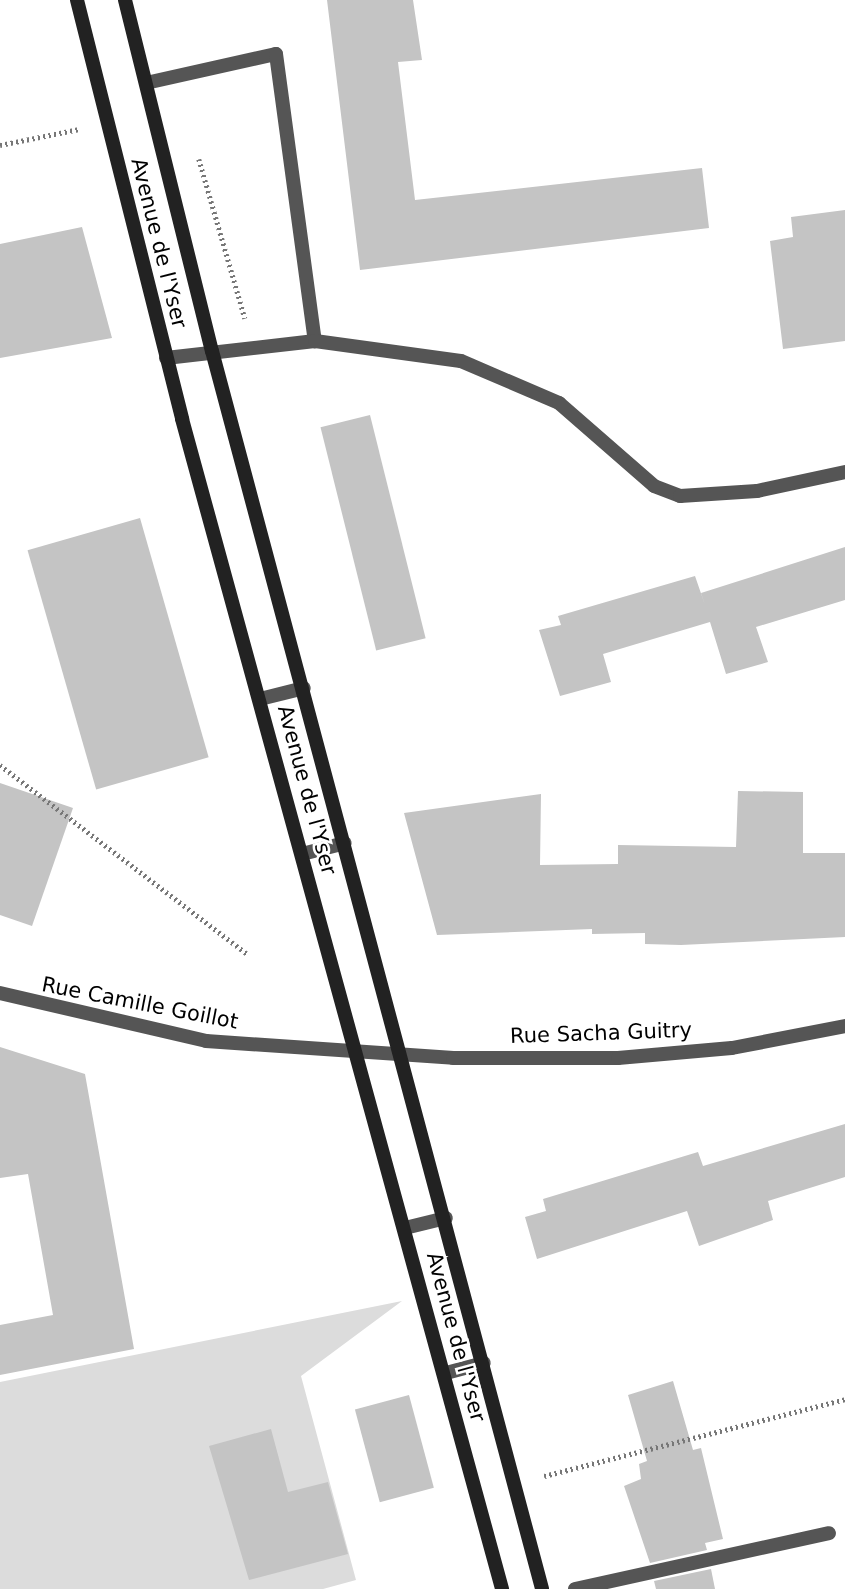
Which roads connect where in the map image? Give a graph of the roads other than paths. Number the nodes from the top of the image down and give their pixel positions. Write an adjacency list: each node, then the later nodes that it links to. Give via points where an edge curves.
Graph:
1 (77, 0): 6 (main road, Avenue de l'Yser)
2 (125, 0): 3 (main road, Avenue de l'Yser)
3 (146, 83): 4 (street, via 276,54); 5 (main road, Avenue de l'Yser)
4 (315, 341): 5 (street); 7 (street, via 378,345 508,377 559,402 654,486 680,496 757,491)
5 (212, 351): 6 (street); 8 (main road, Avenue de l'Yser)
6 (166, 358): 9 (main road, Avenue de l'Yser)
7 (845, 472)
8 (304, 688): 9 (street); 10 (main road, Avenue de l'Yser)
9 (260, 699): 11 (main road, Avenue de l'Yser)
10 (345, 843): 11 (street); 15 (main road, Avenue de l'Yser)
11 (302, 854): 14 (main road, Avenue de l'Yser)
12 (0, 993): 14 (street, Rue Camille Goillot, via 206,1041)
13 (845, 1026): 15 (street, Rue Sacha Guitry, via 732,1048 618,1058)
14 (357, 1053): 15 (street, Rue Sacha Guitry); 17 (main road, Avenue de l'Yser)
15 (402, 1056): 16 (main road, Avenue de l'Yser)
16 (446, 1218): 17 (street); 18 (main road, Avenue de l'Yser)
17 (405, 1228): 19 (main road, Avenue de l'Yser)
18 (484, 1363): 19 (street); 22 (main road, Avenue de l'Yser)
19 (446, 1373): 21 (main road, Avenue de l'Yser)
20 (829, 1533): 23 (street)
21 (502, 1589)
22 (542, 1589)
23 (575, 1589)

